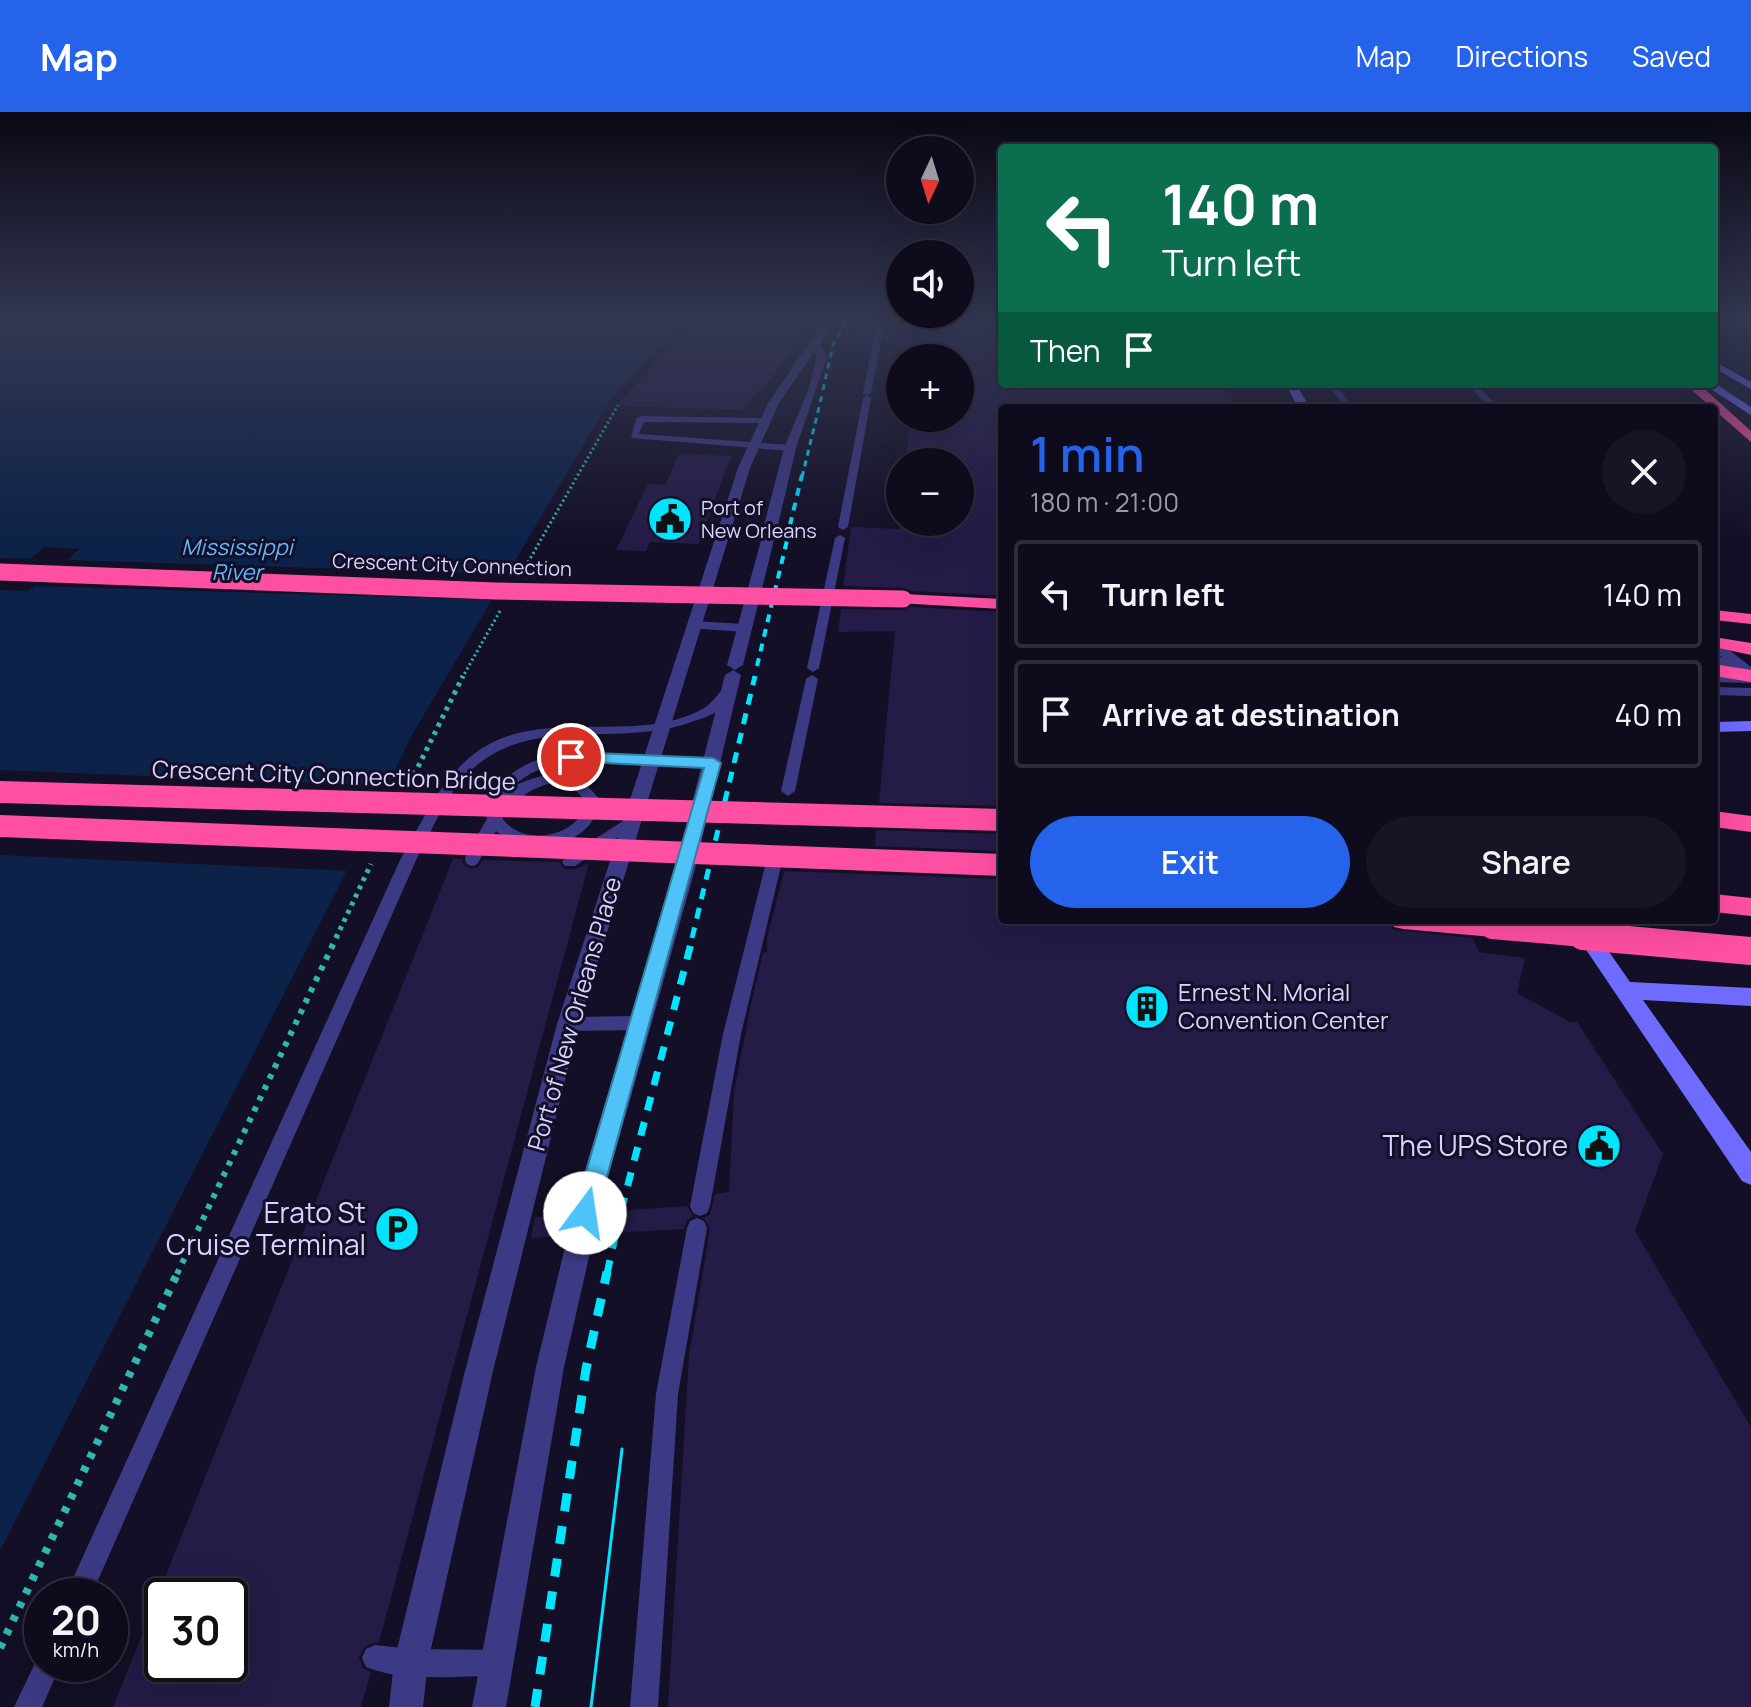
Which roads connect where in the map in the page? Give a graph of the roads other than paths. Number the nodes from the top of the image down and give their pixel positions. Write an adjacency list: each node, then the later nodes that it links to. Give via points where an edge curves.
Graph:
1 (785, 395): 9 (street, Port of New Orleans Place)
2 (808, 395): 9 (street, Port of New Orleans Place)
3 (867, 395): 37 (lane)
4 (1726, 395): 6 (street)
5 (1718, 410): 10 (highway)
6 (1751, 412)
7 (705, 420): 8 (lane); 11 (lane); 11 (lane, via 640,419 634,436)
8 (737, 420): 9 (lane); 12 (lane)
9 (782, 421): 13 (street, Port of New Orleans Place); 14 (street, Port of New Orleans Place)
10 (1751, 438)
11 (694, 441): 12 (lane)
12 (727, 444): 13 (lane)
13 (752, 446): 14 (lane); 21 (street, Port of New Orleans Place)
14 (790, 448): 22 (street, Port of New Orleans Place)
15 (0, 572): 17 (highway, Crescent City Connection, bridge, via 495,591)
16 (998, 597): 17 (highway)
17 (903, 599): 18 (highway)
18 (998, 604)
19 (1718, 615): 20 (highway)
20 (1751, 619)
21 (692, 625): 22 (lane); 33 (street, Port of New Orleans Place)
22 (744, 628): 28 (street, Port of New Orleans Place)
23 (1718, 648): 24 (highway)
24 (1751, 649)
25 (1718, 650): 27 (street)
26 (1718, 670): 27 (highway)
27 (1748, 674): 29 (lane)
28 (733, 677): 33 (lane, via 710,710); 36 (street, Port of New Orleans Place)
29 (1718, 678)
30 (1718, 691): 31 (lane)
31 (1751, 692)
32 (1751, 726): 34 (street)
33 (660, 727): 35 (street, Port of New Orleans Place); 62 (lane, via 532,734 477,758 455,778 409,858)
34 (1718, 727)
35 (651, 761): 36 (lane); 43 (street, Port of New Orleans Place); 47 (lane, bridge, via 571,757 515,775 499,790 490,810 493,820 504,830 510,835 528,841 553,839 589,816 591,798 581,785 559,779 533,782 508,797 500,808 496,817 490,828)
36 (713, 763): 59 (street, Port of New Orleans Place)
37 (788, 791)
38 (0, 792): 41 (highway, Crescent City Connection Bridge, bridge)
39 (1718, 806): 40 (highway)
40 (1751, 806)
41 (998, 820)
42 (1718, 820): 44 (highway)
43 (631, 821): 48 (lane); 60 (street, Port of New Orleans Place)
44 (1751, 824)
45 (0, 826): 46 (highway, bridge)
46 (678, 852): 49 (highway, bridge); 51 (highway, bridge)
47 (472, 859)
48 (570, 862)
49 (998, 865)
50 (773, 866): 70 (lane, via 732,1034 667,1394)
51 (998, 882)
52 (1718, 903): 53 (highway)
53 (1751, 907)
54 (1448, 924): 56 (highway, bridge)
55 (1579, 924): 57 (street)
56 (1751, 951)
57 (1625, 990): 58 (street); 61 (street)
58 (1751, 997)
59 (639, 1023): 60 (lane); 65 (street, Port of New Orleans Place, via 550,1367)
60 (568, 1024): 64 (street, Port of New Orleans Place)
61 (1751, 1173)
62 (86, 1578)
63 (375, 1658): 64 (lane)
64 (411, 1662): 65 (lane); 68 (street, Port of New Orleans Place)
65 (496, 1663): 69 (street, Port of New Orleans Place)
66 (40, 1682): 67 (lane)
67 (28, 1707)
68 (406, 1707)
69 (489, 1707)
70 (644, 1707)

